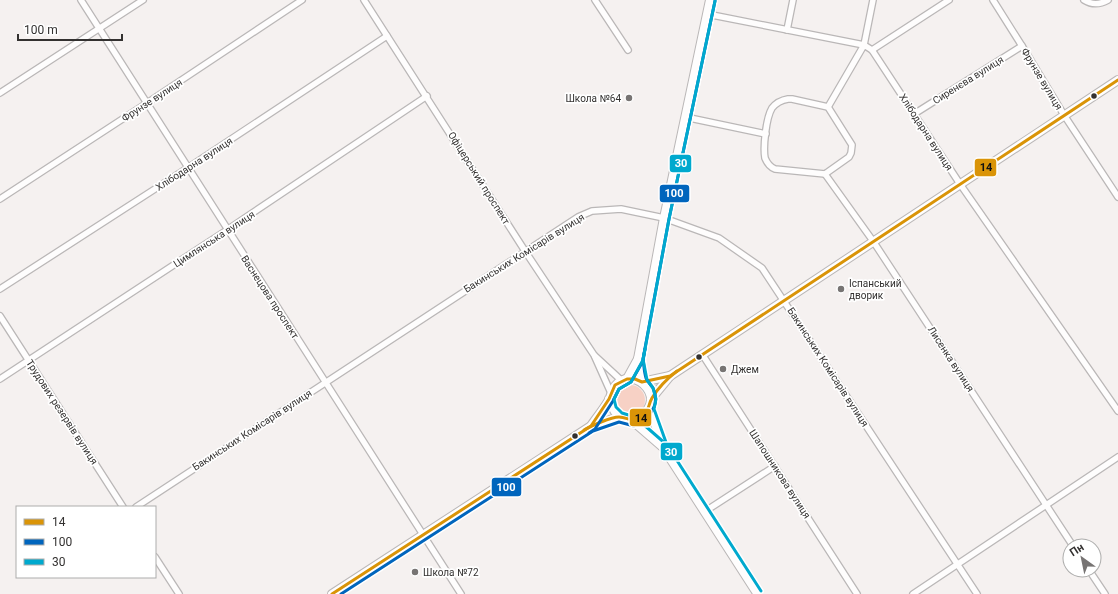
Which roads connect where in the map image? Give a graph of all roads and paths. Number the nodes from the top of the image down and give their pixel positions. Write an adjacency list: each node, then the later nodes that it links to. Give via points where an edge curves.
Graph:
1 (81, 0): 14 (street, Васнецова проспект)
2 (143, 0): 14 (street)
3 (302, 0): 24 (street, Фрунзе вулиця)
4 (364, 0): 16 (street, Офіцерський проспект)
5 (595, 0): 19 (street)
6 (710, 0): 13 (main road)
7 (793, 0): 15 (street)
8 (873, 0): 17 (street)
9 (949, 0): 20 (street)
10 (993, 0): 18 (street, Фрунзе вулиця)
11 (1084, 0): 12 (street, via 1091,4)
12 (1108, 0)
13 (707, 14): 15 (street, Хлібодарна вулиця); 28 (main road)
14 (100, 29): 22 (street); 24 (street, Васнецова проспект)
15 (787, 30): 17 (street, Хлібодарна вулиця)
16 (387, 36): 23 (street, Офіцерський проспект); 30 (street, Хлібодарна вулиця)
17 (864, 45): 20 (street, Хлібодарна вулиця); 25 (street)
18 (1022, 46): 26 (street, Сиренєва вулиця); 27 (street, Фрунзе вулиця)
19 (628, 50)
20 (872, 50): 26 (street, Хлібодарна вулиця)
21 (1118, 80): 27 (main road)
22 (0, 93)
23 (427, 96): 36 (street, Цимлянська вулиця); 38 (street, Офіцерський проспект)
24 (147, 103): 30 (street, Васнецова проспект); 34 (street, Фрунзе вулиця)
25 (828, 107): 29 (street, via 792,99 783,100 772,109); 31 (street, via 852,148 849,157)
26 (914, 114): 32 (street, Хлібодарна вулиця)
27 (1064, 115): 32 (main road); 33 (street, Фрунзе вулиця)
28 (685, 117): 29 (street); 35 (main road)
29 (766, 134): 31 (street, via 765,156 772,168)
30 (189, 168): 36 (street, Васнецова проспект); 39 (street, Хлібодарна вулиця)
31 (825, 174): 37 (street, Лисенка вулиця)
32 (960, 184): 37 (main road); 54 (street, Хлібодарна вулиця)
33 (1118, 197)
34 (0, 198)
35 (664, 218): 38 (street, Бакинських Комісарів вулиця, via 621,209 592,211 578,217); 40 (street, Бакинських Комісарів вулиця, via 719,238 762,268); 44 (main road)
36 (227, 230): 45 (street, Цимлянська вулиця); 50 (street, Васнецова проспект)
37 (873, 241): 40 (main road); 61 (street, Лисенка вулиця)
38 (525, 251): 43 (street, Офіцерський проспект); 50 (street, Бакинських Комісарів вулиця)
39 (0, 289)
40 (784, 300): 42 (main road); 68 (street, Бакинських Комісарів вулиця)
41 (0, 316): 45 (street, Трудових резервів вулиця)
42 (702, 354): 46 (main road); 60 (street, Шапошникова вулиця)
43 (594, 355): 48 (street); 51 (street)
44 (638, 359): 48 (main road); 49 (main road)
45 (29, 360): 47 (street, Цимлянська вулиця); 62 (street, Трудових резервів вулиця)
46 (670, 376): 49 (main road); 52 (main road)
47 (0, 378)
48 (624, 380): 49 (main road, via 635,379); 51 (main road, via 615,385)
49 (642, 382): 52 (main road, via 648,389)
50 (325, 383): 63 (street, Бакинських Комісарів вулиця); 65 (street, Васнецова проспект)
51 (610, 396): 55 (main road, via 612,409); 57 (main road)
52 (651, 400): 53 (main road)
53 (649, 409): 56 (main road, via 642,417); 58 (street)
54 (1118, 411)
55 (619, 417): 56 (main road); 57 (main road)
56 (632, 421): 58 (street)
57 (591, 426): 65 (main road)
58 (663, 448): 64 (street)
59 (1118, 457): 61 (street)
60 (775, 466): 64 (street); 74 (street, Шапошникова вулиця)
61 (1046, 505): 66 (street, Лисенка вулиця); 68 (street)
62 (122, 506)
63 (138, 506)
64 (704, 512): 73 (street)
65 (423, 535): 71 (main road); 72 (street, Васнецова проспект)
66 (1068, 538)
67 (156, 559): 70 (street)
68 (958, 564): 75 (street); 76 (street, Бакинських Комісарів вулиця)
69 (1094, 578): 77 (street)
70 (179, 594)
71 (332, 594)
72 (460, 594)
73 (757, 594)
74 (857, 594)
75 (913, 594)
76 (977, 594)
77 (1105, 594)

